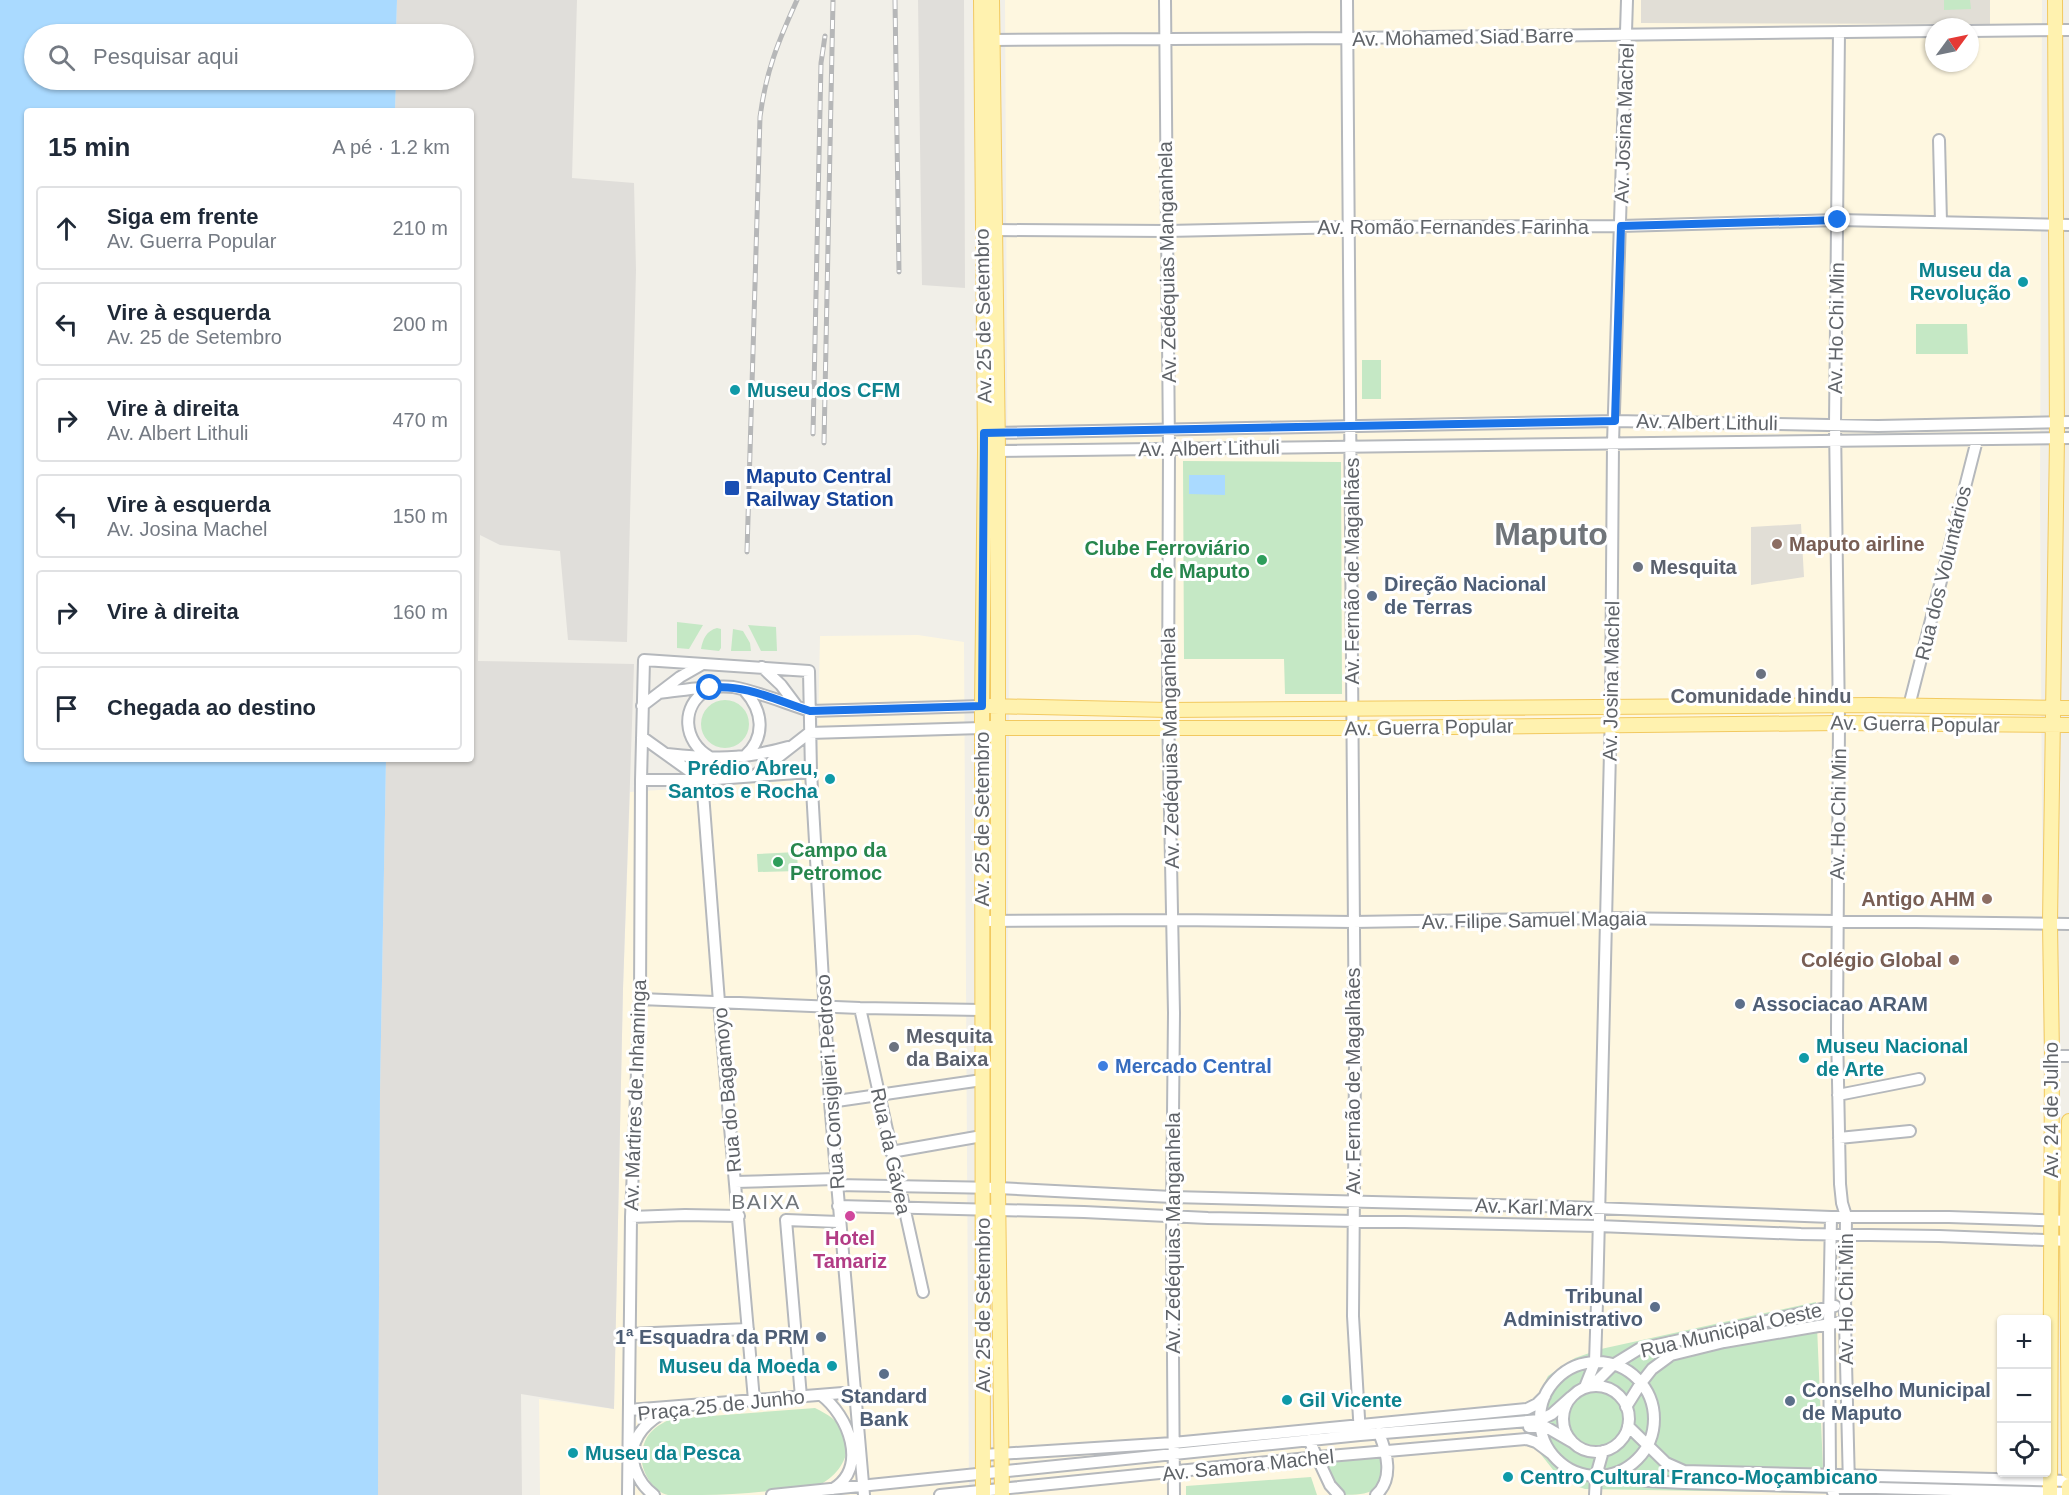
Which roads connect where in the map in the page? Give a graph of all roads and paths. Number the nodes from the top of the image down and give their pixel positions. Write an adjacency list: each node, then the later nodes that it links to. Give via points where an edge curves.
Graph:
1 (981, 0): 28 (main road, Av. 25 de Setembro)
2 (992, 0): 14 (main road, Av. 25 de Setembro)
3 (1165, 0): 12 (street, Av. Zedéquias Manganhela)
4 (1347, 0): 13 (street, Av. Fernão de Magalhães)
5 (1627, 0): 11 (street, Av. Josina Machel)
6 (2055, 0): 7 (main road)
7 (2062, 30): 9 (street); 18 (main road)
8 (1925, 31): 10 (street, Av. Mohamed Siad Barre)
9 (1979, 31)
10 (1839, 32): 11 (street, Av. Mohamed Siad Barre); 16 (street, Av. Ho Chi Min)
11 (1627, 34): 13 (street, Av. Mohamed Siad Barre); 19 (street, Av. Josina Machel)
12 (1165, 38): 13 (street, Av. Mohamed Siad Barre); 14 (street, Av. Mohamed Siad Barre); 22 (street, Av. Zedéquias Manganhela)
13 (1346, 38): 20 (street, Av. Fernão de Magalhães)
14 (992, 40): 21 (main road, Av. 25 de Setembro)
15 (1939, 140): 17 (street)
16 (1838, 220): 17 (street, Av. Romão Fernandes Farinha); 19 (street, Av. Romão Fernandes Farinha); 25 (street, Av. Ho Chi Min)
17 (1941, 222): 18 (street, Av. Romão Fernandes Farinha)
18 (2062, 225): 24 (main road)
19 (1621, 226): 20 (street, Av. Romão Fernandes Farinha); 23 (street, Av. Josina Machel)
20 (1350, 227): 22 (street, Av. Romão Fernandes Farinha); 26 (street, Av. Fernão de Magalhães)
21 (995, 230): 22 (street, Av. Romão Fernandes Farinha); 28 (main road, Av. 25 de Setembro)
22 (1167, 231): 27 (street, Av. Zedéquias Manganhela)
23 (1615, 421): 25 (street, Av. Albert Lithuli); 26 (street, Av. Albert Lithuli); 31 (street, Av. Josina Machel)
24 (2063, 422): 25 (street, Av. Albert Lithuli); 29 (main road)
25 (1834, 424): 32 (street, Av. Ho Chi Min)
26 (1351, 427): 27 (street, Av. Albert Lithuli); 33 (street, Av. Fernão de Magalhães)
27 (1169, 428): 28 (street, Av. Albert Lithuli); 34 (street, Av. Zedéquias Manganhela)
28 (991, 433): 35 (main road, Av. 25 de Setembro)
29 (2063, 438): 30 (street, Av. Albert Lithuli); 48 (main road, Av. 24 de Julho)
30 (1977, 440): 32 (street, Av. Albert Lithuli); 46 (street, Rua dos Voluntários)
31 (1613, 442): 32 (street, Av. Albert Lithuli); 33 (street, Av. Albert Lithuli); 47 (street, Av. Josina Machel)
32 (1836, 442): 45 (street, Av. Ho Chi Min)
33 (1351, 447): 34 (street, Av. Albert Lithuli); 51 (street, Av. Fernão de Magalhães)
34 (1169, 449): 35 (street, Av. Albert Lithuli); 50 (street, Av. Zedéquias Manganhela)
35 (992, 451): 43 (main road, Av. 25 de Setembro); 44 (main road, Av. 25 de Setembro)
36 (704, 663): 37 (street); 40 (street); 42 (street, Av. Mártires de Inhaminga, via 644,660)
37 (762, 667): 41 (street, Av. Guerra Popular); 52 (street, Rua Consiglieri Pedroso, via 809,671)
38 (710, 688): 39 (street, Av. Guerra Popular); 40 (street, Av. Guerra Popular); 66 (street, via 692,704 688,729 693,743)
39 (745, 691): 41 (street, Av. Guerra Popular); 65 (street, via 759,711 760,724 759,736)
40 (659, 693): 42 (street)
41 (796, 705): 52 (street, Av. Guerra Popular)
42 (642, 706): 62 (street, Av. Mártires de Inhaminga)
43 (982, 706): 44 (main road, Av. Guerra Popular); 52 (street, Av. Guerra Popular); 58 (main road, Av. 25 de Setembro)
44 (998, 706): 50 (main road, Av. Guerra Popular); 59 (main road, Av. 25 de Setembro)
45 (1837, 706): 46 (main road, Av. Guerra Popular); 47 (main road, Av. Guerra Popular); 53 (street, Av. Ho Chi Min)
46 (1909, 706): 48 (main road, Av. Guerra Popular)
47 (1611, 708): 51 (main road, Av. Guerra Popular); 54 (street, Av. Josina Machel)
48 (2052, 708): 49 (main road, Av. Guerra Popular); 55 (main road, Av. 24 de Julho)
49 (2069, 708)
50 (1168, 710): 51 (main road, Av. Guerra Popular); 57 (street, Av. Zedéquias Manganhela)
51 (1352, 710): 60 (street, Av. Fernão de Magalhães)
52 (810, 711): 61 (street, Rua Consiglieri Pedroso)
53 (1839, 723): 54 (main road, Av. Guerra Popular); 55 (main road, Av. Guerra Popular); 76 (street, Av. Ho Chi Min)
54 (1610, 724): 60 (main road, Av. Guerra Popular); 71 (street, Av. Josina Machel)
55 (2052, 725): 56 (main road, Av. Guerra Popular); 77 (main road, Av. 24 de Julho)
56 (2069, 725)
57 (1169, 727): 59 (main road, Av. Guerra Popular); 60 (main road, Av. Guerra Popular); 72 (street, Av. Zedéquias Manganhela)
58 (982, 728): 59 (main road, Av. Guerra Popular); 61 (street, Av. Guerra Popular); 73 (main road, Av. 25 de Setembro)
59 (998, 728): 74 (main road, Av. 25 de Setembro)
60 (1353, 728): 75 (street, Av. Fernão de Magalhães)
61 (809, 733): 63 (street); 67 (street, Rua Consiglieri Pedroso)
62 (642, 737): 64 (street); 69 (street, Av. Mártires de Inhaminga)
63 (793, 746): 65 (street); 68 (street)
64 (663, 754): 66 (street); 70 (street)
65 (745, 756): 66 (street)
66 (713, 759)
67 (811, 772): 68 (street); 81 (street, Rua Consiglieri Pedroso)
68 (754, 776): 70 (street)
69 (641, 780): 70 (street); 79 (street, Av. Mártires de Inhaminga)
70 (702, 780): 80 (street, Rua do Bagamoyo)
71 (1606, 918): 75 (street, Av. Filipe Samuel Magaia); 76 (street, Av. Filipe Samuel Magaia); 105 (street, Av. Josina Machel)
72 (1172, 920): 74 (street, Av. Filipe Samuel Magaia); 75 (street, Av. Filipe Samuel Magaia); 101 (street, Av. Zedéquias Manganhela)
73 (982, 921): 74 (street, Av. Filipe Samuel Magaia); 83 (main road, Av. 25 de Setembro)
74 (998, 921): 100 (main road, Av. 25 de Setembro)
75 (1353, 922): 102 (street, Av. Fernão de Magalhães)
76 (1837, 922): 77 (street, Av. Filipe Samuel Magaia); 89 (street, Av. Ho Chi Min)
77 (2050, 923): 78 (street, Av. Filipe Samuel Magaia); 84 (main road, Av. 24 de Julho)
78 (2069, 924)
79 (640, 999): 80 (street); 111 (street, Av. Mártires de Inhaminga)
80 (719, 1002): 81 (street); 96 (street, Rua do Bagamoyo)
81 (825, 1006): 82 (street); 90 (street, Rua Consiglieri Pedroso)
82 (860, 1008): 83 (street); 88 (street, Rua da Gávea)
83 (982, 1011): 87 (main road, Av. 25 de Setembro)
84 (2052, 1056): 85 (street); 114 (main road, Av. 24 de Julho)
85 (2069, 1056)
86 (1919, 1078): 89 (street)
87 (982, 1080): 88 (street); 93 (main road, Av. 25 de Setembro)
88 (878, 1095): 90 (street); 95 (street, Rua da Gávea)
89 (1838, 1095): 94 (street, Av. Ho Chi Min)
90 (830, 1102): 97 (street, Rua Consiglieri Pedroso)
91 (2069, 1121): 115 (main road, Av. 24 de Julho)
92 (1910, 1131): 94 (street)
93 (982, 1136): 95 (street); 99 (main road, Av. 25 de Setembro)
94 (1839, 1138): 110 (street, Av. Ho Chi Min, via 1840,1184)
95 (891, 1152): 98 (street, Rua da Gávea)
96 (735, 1182): 97 (street, Av. Karl Marx); 108 (street, Rua do Bagamoyo)
97 (835, 1182): 98 (street, Av. Karl Marx); 103 (street, Rua Consiglieri Pedroso)
98 (899, 1186): 99 (street, Av. Karl Marx); 104 (street, Rua da Gávea)
99 (982, 1188): 100 (street, Av. Karl Marx); 106 (main road, Av. 25 de Setembro)
100 (998, 1188): 101 (street, Av. Karl Marx); 107 (main road, Av. 25 de Setembro)
101 (1172, 1197): 102 (street, Av. Karl Marx); 109 (street, Av. Zedéquias Manganhela)
102 (1353, 1202): 105 (street, Av. Karl Marx); 113 (street, Av. Fernão de Magalhães)
103 (838, 1206): 104 (street, Av. Karl Marx); 116 (street, Rua Consiglieri Pedroso)
104 (903, 1208): 106 (street, Av. Karl Marx); 122 (street, Rua da Gávea)
105 (1599, 1208): 112 (street, Av. Karl Marx); 117 (street, Av. Josina Machel)
106 (983, 1210): 107 (street, Av. Karl Marx); 154 (main road, Av. 25 de Setembro)
107 (1000, 1210): 109 (street, Av. Karl Marx); 152 (main road, Av. 25 de Setembro)
108 (739, 1216): 111 (street); 127 (street, Rua do Bagamoyo)
109 (1172, 1216): 113 (street, Av. Karl Marx); 151 (street, Av. Zedéquias Manganhela)
110 (1846, 1216): 112 (street, Av. Karl Marx); 114 (street, Av. Karl Marx); 119 (street, Av. Ho Chi Min)
111 (631, 1217): 128 (street, Av. Mártires de Inhaminga)
112 (1831, 1217): 118 (street, Av. Ho Chi Min)
113 (1353, 1220): 117 (street, Av. Karl Marx); 144 (street, Av. Fernão de Magalhães)
114 (2050, 1221): 115 (street, Av. Karl Marx); 120 (main road, Av. 24 de Julho)
115 (2068, 1221): 121 (main road, Av. 24 de Julho)
116 (839, 1222): 133 (street, Rua Consiglieri Pedroso); 136 (street, via 786,1220)
117 (1598, 1226): 118 (street, Av. Karl Marx); 129 (street, Av. Josina Machel)
118 (1831, 1234): 119 (street, Av. Karl Marx); 124 (street, Av. Ho Chi Min)
119 (1847, 1235): 120 (street, Av. Karl Marx); 123 (street, Av. Ho Chi Min)
120 (2050, 1241): 121 (street, Av. Karl Marx); 171 (main road, Av. 24 de Julho)
121 (2068, 1241): 157 (main road, Av. 24 de Julho)
122 (922, 1292)
123 (1845, 1304): 124 (street, Rua Municipal Oeste); 125 (street, Av. Ho Chi Min)
124 (1829, 1307): 126 (street, Av. Ho Chi Min); 130 (street, Rua Municipal Oeste, via 1650,1346)
125 (1845, 1321): 126 (street, Rua Municipal Oeste); 160 (street, Av. Ho Chi Min)
126 (1829, 1324): 131 (street, Rua Municipal Oeste, via 1680,1352 1663,1360); 161 (street, Av. Ho Chi Min)
127 (747, 1329): 128 (street); 138 (street, Rua do Bagamoyo)
128 (630, 1334): 141 (street, Av. Mártires de Inhaminga)
129 (1595, 1362): 130 (street); 132 (street); 135 (street, via 1565,1372)
130 (1613, 1365): 131 (street); 132 (street, Rua Municipal Oeste)
131 (1641, 1383): 140 (street, Rua Municipal Oeste); 148 (street, via 1653,1413)
132 (1589, 1387): 137 (street); 140 (street, via 1613,1391)
133 (855, 1392): 134 (street, Praça 25 de Junho); 172 (street)
134 (821, 1395): 136 (street, Praça 25 de Junho); 170 (street, Praça 25 de Junho, via 841,1414 852,1447 850,1473)
135 (1545, 1396): 142 (street); 144 (street, Av. Samora Machel, via 1527,1408)
136 (801, 1397): 138 (street, Praça 25 de Junho)
137 (1570, 1397): 142 (street); 146 (street, via 1563,1425)
138 (754, 1400): 139 (street, Praça 25 de Junho)
139 (674, 1407): 141 (street, Praça 25 de Junho); 178 (street, via 647,1423 634,1444 632,1459 638,1477)
140 (1626, 1407): 143 (street)
141 (629, 1410): 177 (street, Praça 25 de Junho)
142 (1541, 1423): 145 (street, Av. Samora Machel); 146 (street); 153 (street, via 1544,1441)
143 (1628, 1425): 148 (street); 149 (street, via 1619,1442)
144 (1359, 1430): 145 (street); 147 (street); 151 (street, Av. Samora Machel)
145 (1380, 1436): 147 (street, Av. Samora Machel); 150 (street)
146 (1572, 1442): 149 (street, via 1581,1449)
147 (1311, 1443): 151 (street, Av. Samora Machel); 155 (street)
148 (1648, 1444): 156 (street); 159 (street, via 1639,1458)
149 (1603, 1451): 162 (street)
150 (1386, 1452): 153 (street, Av. Samora Machel, via 1527,1439); 155 (street, Av. Samora Machel); 175 (street, via 1388,1474)
151 (1173, 1453): 152 (street, Av. Samora Machel); 158 (street, Av. Zedéquias Manganhela); 166 (street)
152 (1001, 1454): 154 (street, Av. Samora Machel); 166 (main road, Av. 25 de Setembro)
153 (1552, 1454): 162 (street, Av. Samora Machel, via 1564,1466)
154 (983, 1455): 167 (main road, Av. 25 de Setembro)
155 (1318, 1457): 158 (street, Av. Samora Machel); 182 (street, via 1330,1485)
156 (1677, 1469): 161 (street); 165 (street)
157 (2069, 1472)
158 (1174, 1473): 166 (street, Av. Samora Machel); 181 (street, Av. Zedéquias Manganhela)
159 (1612, 1474): 162 (street); 165 (street)
160 (1848, 1474): 161 (street); 163 (street); 168 (street, Av. Ho Chi Min)
161 (1830, 1475): 173 (street, Av. Ho Chi Min)
162 (1596, 1476): 183 (street)
163 (1942, 1476): 171 (street); 174 (street)
164 (2069, 1481): 171 (street)
165 (1672, 1482): 173 (street)
166 (1002, 1483): 167 (street); 167 (street, Av. Samora Machel)
167 (983, 1485): 172 (street, Av. Samora Machel); 180 (street, Av. Samora Machel)
168 (1849, 1486): 173 (street); 174 (street)
169 (2069, 1486): 176 (main road)
170 (833, 1489): 172 (street); 179 (street)
171 (2050, 1489): 174 (street); 176 (street)
172 (864, 1490)
173 (1833, 1491)
174 (1943, 1492)
175 (1379, 1494)
176 (2069, 1494)
177 (628, 1495)
178 (654, 1495)
179 (772, 1495)
180 (940, 1495)
181 (1174, 1495)
182 (1339, 1495)
183 (1596, 1495)

